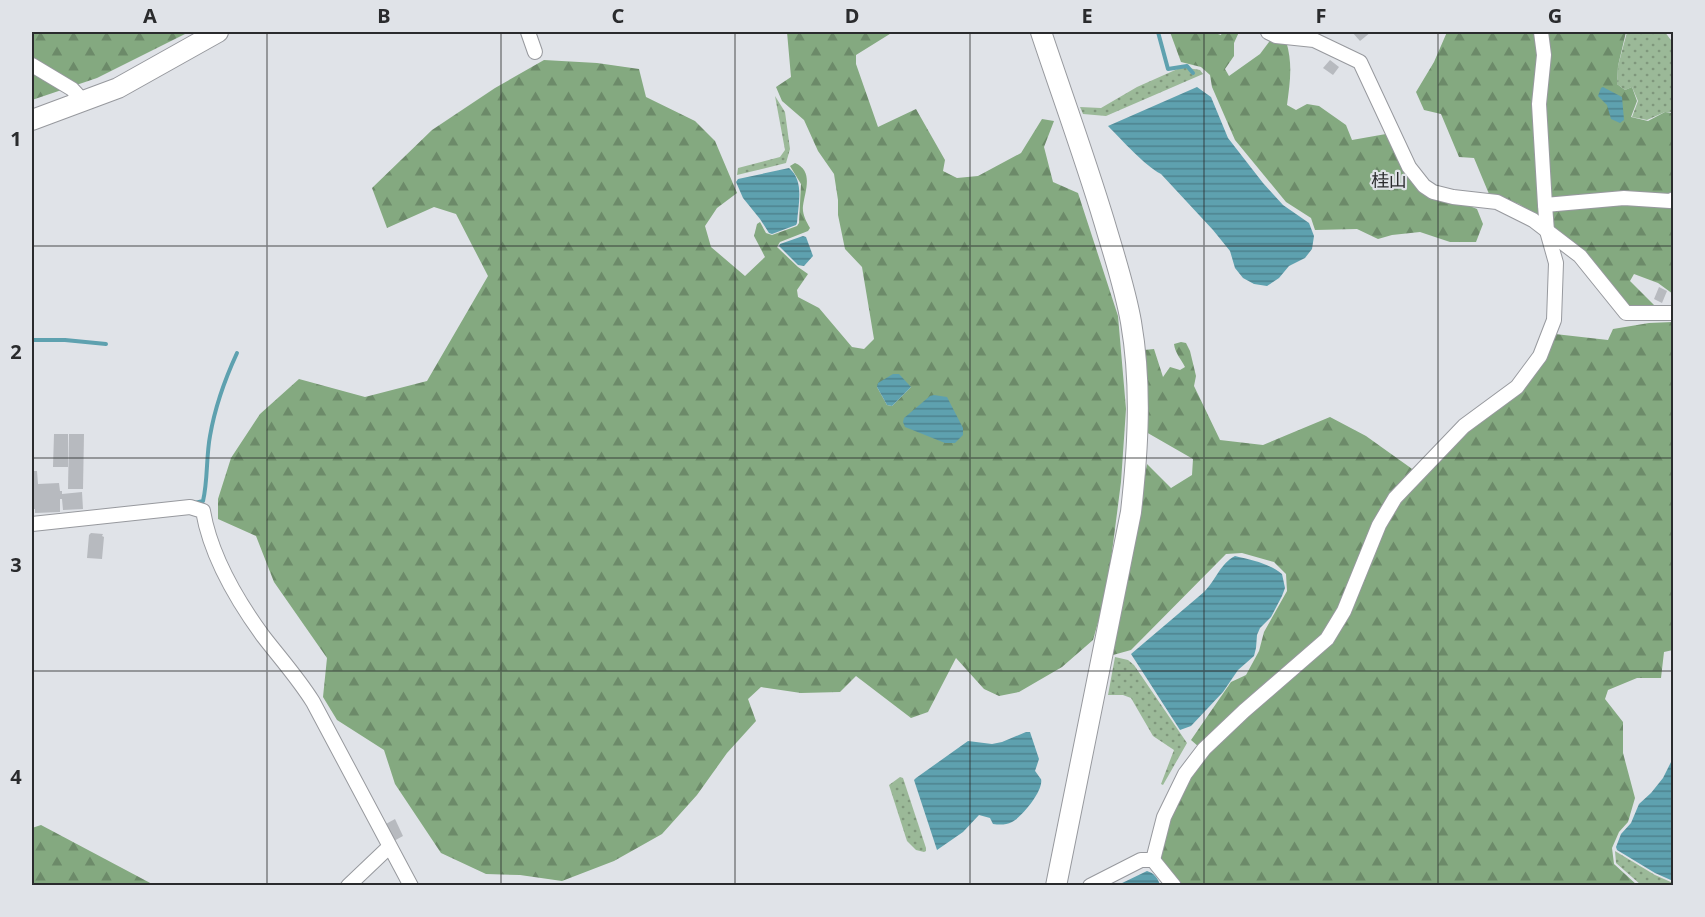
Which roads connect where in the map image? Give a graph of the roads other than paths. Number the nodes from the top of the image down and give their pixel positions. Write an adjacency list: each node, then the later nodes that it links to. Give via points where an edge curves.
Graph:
1 (218, 32): 8 (street, via 118,88)
2 (528, 32): 6 (street)
3 (1041, 32): 19 (street, via 1123,286 1135,351 1139,415 1131,512)
4 (1268, 32): 12 (street, via 1314,40 1360,62 1409,167 1424,186 1433,192 1497,202)
5 (1541, 32): 11 (street, via 1544,55 1539,104)
6 (536, 52)
7 (32, 65): 8 (street, via 72,89)
8 (83, 102): 9 (street)
9 (32, 120)
10 (1674, 199): 11 (street, via 1624,198)
11 (1545, 205): 12 (street)
12 (1547, 231): 13 (street, via 1580,256 1626,313); 16 (street, via 1556,263 1554,320 1540,356 1517,387 1464,426 1395,498 1379,525 1344,611 1327,639 1204,749 1185,774 1164,817)
13 (1674, 313)
14 (32, 524): 15 (street, via 190,507 203,511 217,558 236,594 313,702)
15 (389, 847): 17 (street); 18 (street)
16 (1153, 860): 20 (street, via 1141,860); 21 (street)
17 (348, 885)
18 (411, 885)
19 (1056, 885)
20 (1090, 885)
21 (1174, 885)

